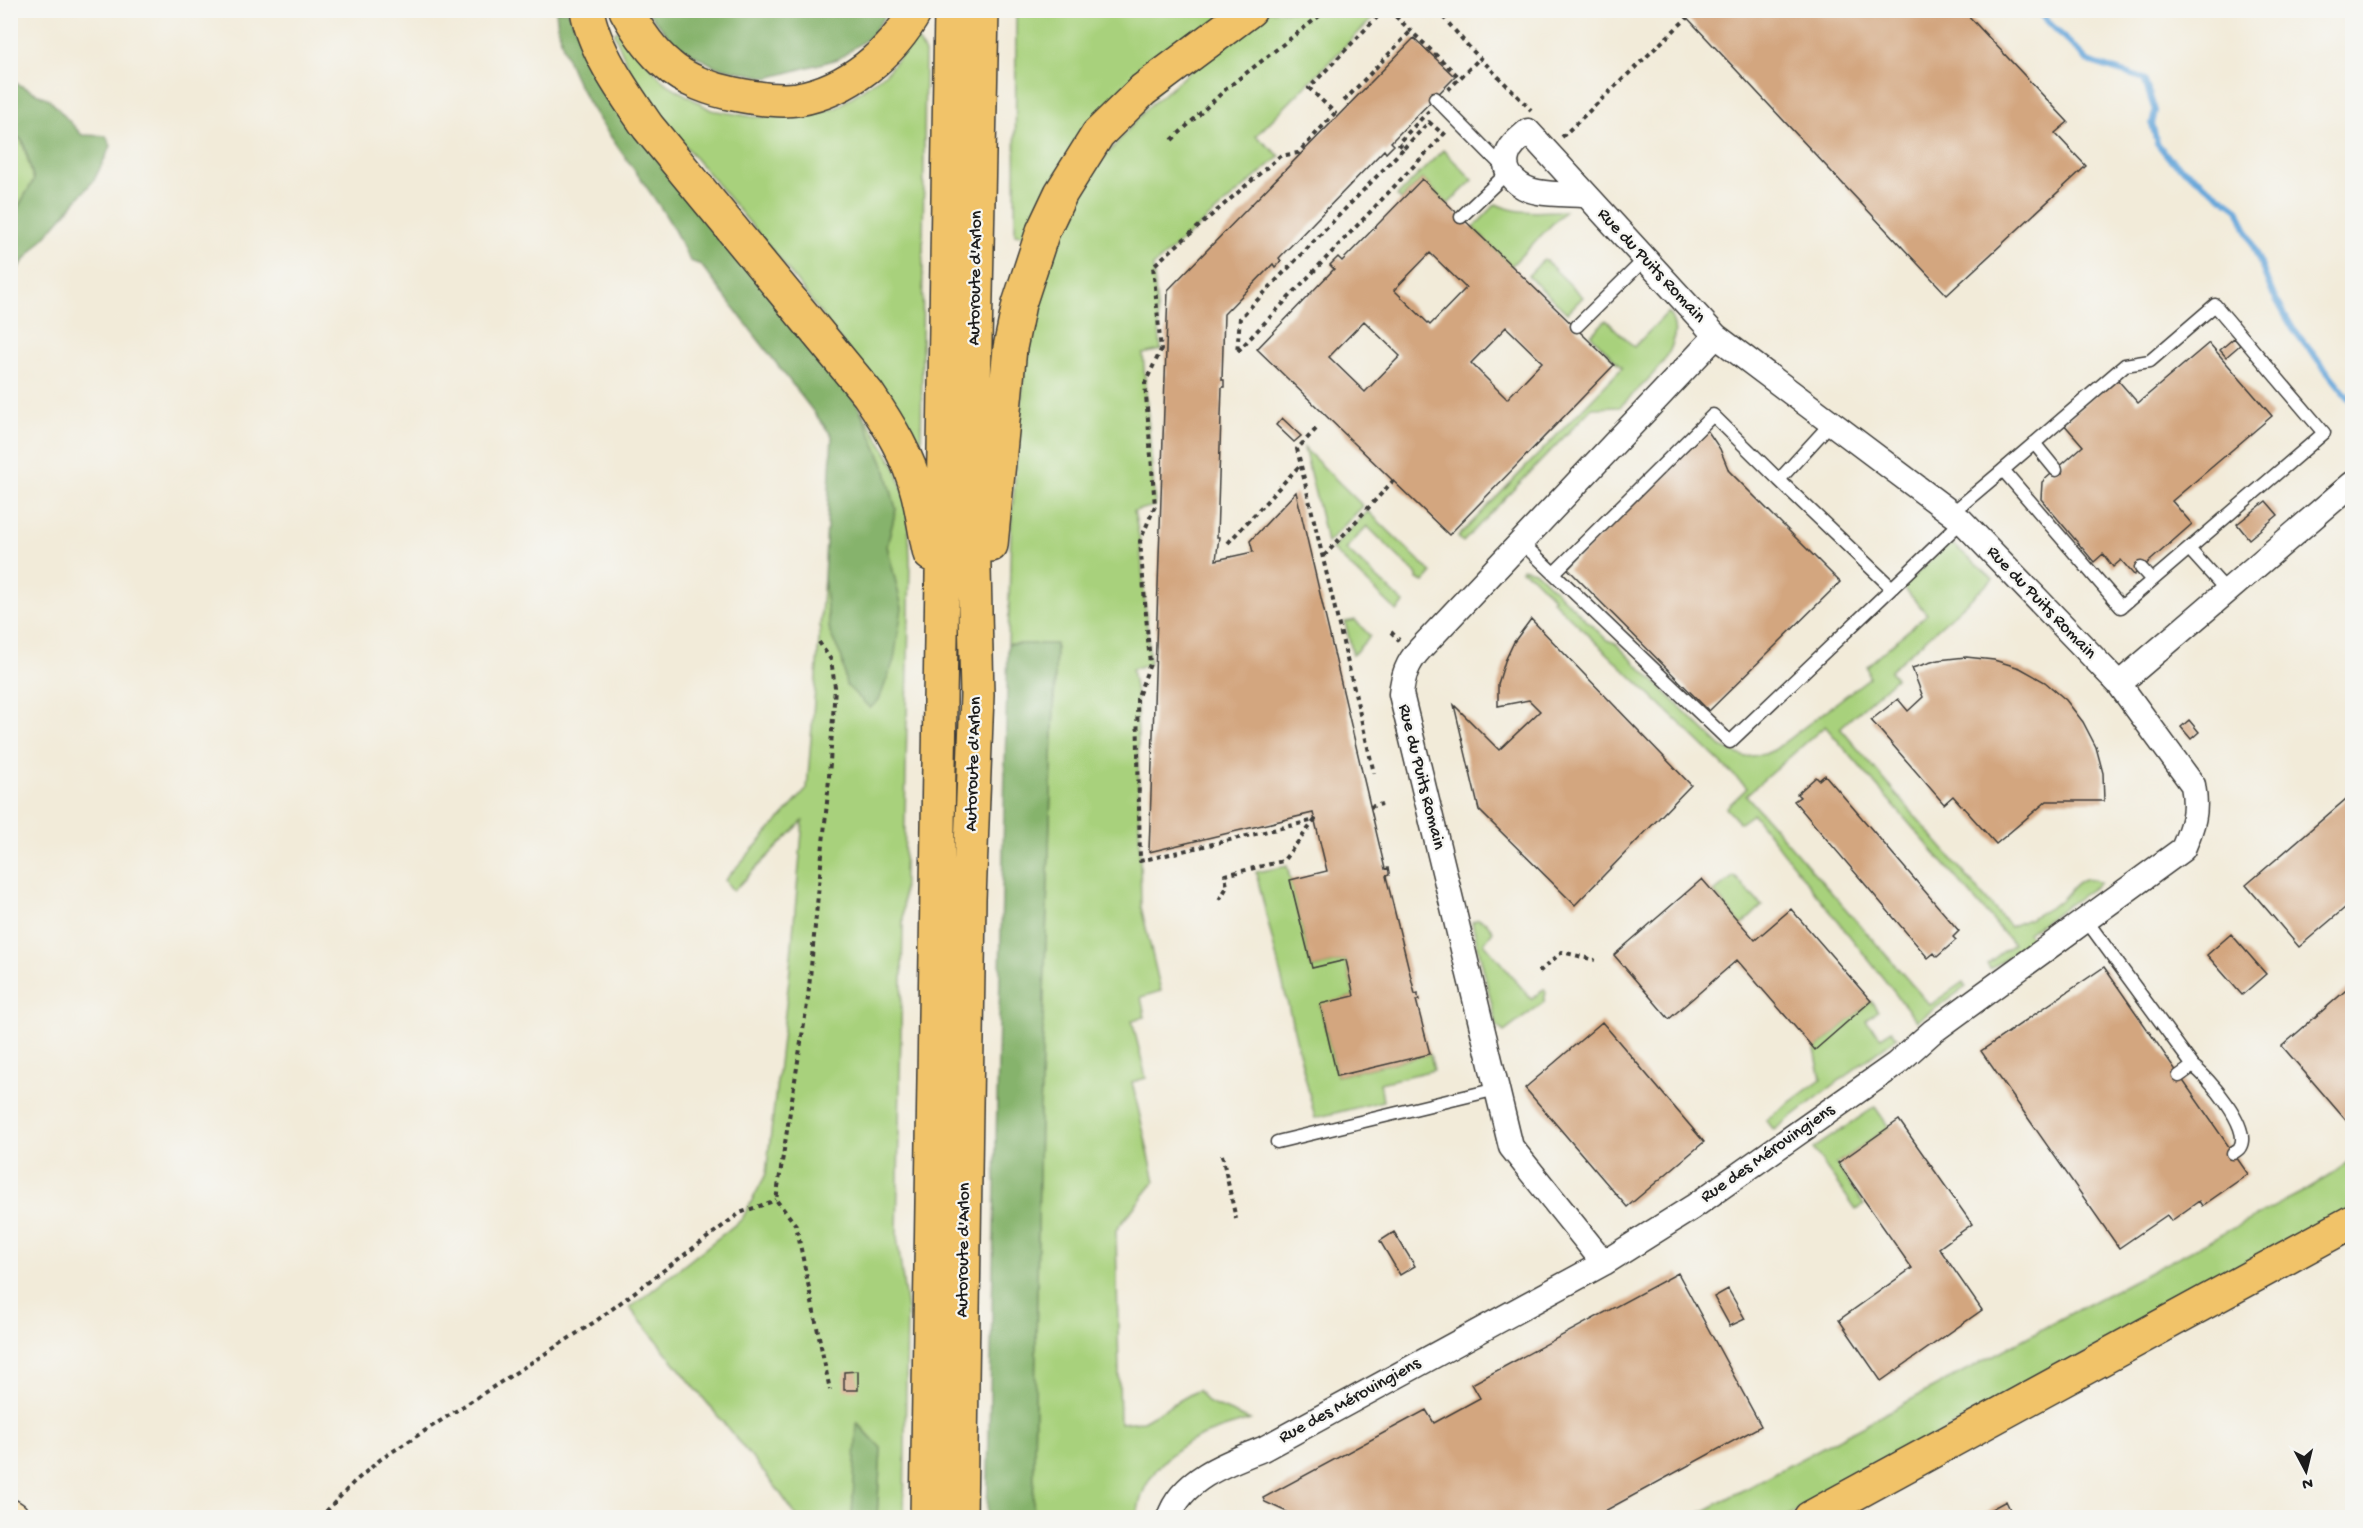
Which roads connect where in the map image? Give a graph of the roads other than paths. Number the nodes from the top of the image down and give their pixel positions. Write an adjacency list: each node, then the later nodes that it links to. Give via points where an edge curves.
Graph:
1 (587, 10): 28 (main road, via 617,82 648,127 868,394 890,428 908,461)
2 (626, 10): 3 (main road, via 639,33 669,66 712,89 754,98 798,99 837,87 878,60 905,30)
3 (916, 10)
4 (951, 10): 28 (main road, Autoroute d'Arlon)
5 (982, 10): 30 (main road, Autoroute d'Arlon, via 972,484)
6 (1250, 10): 30 (main road, via 1143,90 1098,134 1060,193 1043,231 1019,304 1010,348)
7 (1439, 98): 8 (lane)
8 (1508, 172): 9 (street, Rue du Puits Romain, via 1519,185 1537,192); 9 (street, Rue du Puits Romain, via 1507,157 1515,142 1528,131); 10 (lane)
9 (1585, 195): 11 (street, Rue du Puits Romain)
10 (1461, 217)
11 (1645, 259): 12 (lane); 13 (street, Rue du Puits Romain)
12 (1577, 326)
13 (1716, 336): 14 (street, Rue du Puits Romain); 21 (street, Rue du Puits Romain)
14 (1832, 422): 18 (lane); 20 (street, Rue du Puits Romain)
15 (2034, 443): 16 (lane); 17 (lane); 22 (lane, via 2125,365 2150,361 2215,305 2325,433)
16 (2003, 470): 20 (lane); 25 (lane, via 2121,607)
17 (2056, 470)
18 (1779, 480): 24 (lane, via 1713,415); 26 (lane)
19 (2352, 484): 27 (street)
20 (1957, 517): 26 (lane); 29 (street, Rue du Puits Romain)
21 (1521, 542): 24 (lane); 36 (street, Rue du Puits Romain, via 1408,662 1401,694)
22 (2189, 549): 25 (lane); 27 (lane)
23 (2141, 568): 25 (lane)
24 (1554, 573): 26 (lane, via 1730,742)
25 (2152, 580)
26 (1892, 588)
27 (2227, 591): 29 (street)
28 (942, 598): 41 (main road, Autoroute d'Arlon)
29 (2119, 684): 31 (street, Rue des Mérovingiens, via 2193,785 2197,804 2183,849)
30 (977, 695): 42 (main road, Autoroute d'Arlon, via 969,898)
31 (2086, 920): 32 (lane); 40 (street, Rue des Mérovingiens, via 1932,1032 1896,1064 1693,1207)
32 (2132, 984): 33 (lane); 34 (lane)
33 (2121, 992)
34 (2193, 1066): 35 (lane); 38 (lane, via 2206,1076 2240,1126 2240,1147)
35 (2179, 1076)
36 (1497, 1089): 37 (lane); 40 (street, Rue du Puits Romain, via 1511,1147)
37 (1277, 1142)
38 (2233, 1153)
39 (2352, 1222): 44 (main road)
40 (1604, 1263): 43 (street, Rue des Mérovingiens, via 1263,1449 1229,1462 1186,1489)
41 (927, 1518)
42 (960, 1518)
43 (1168, 1518)
44 (1810, 1518)

